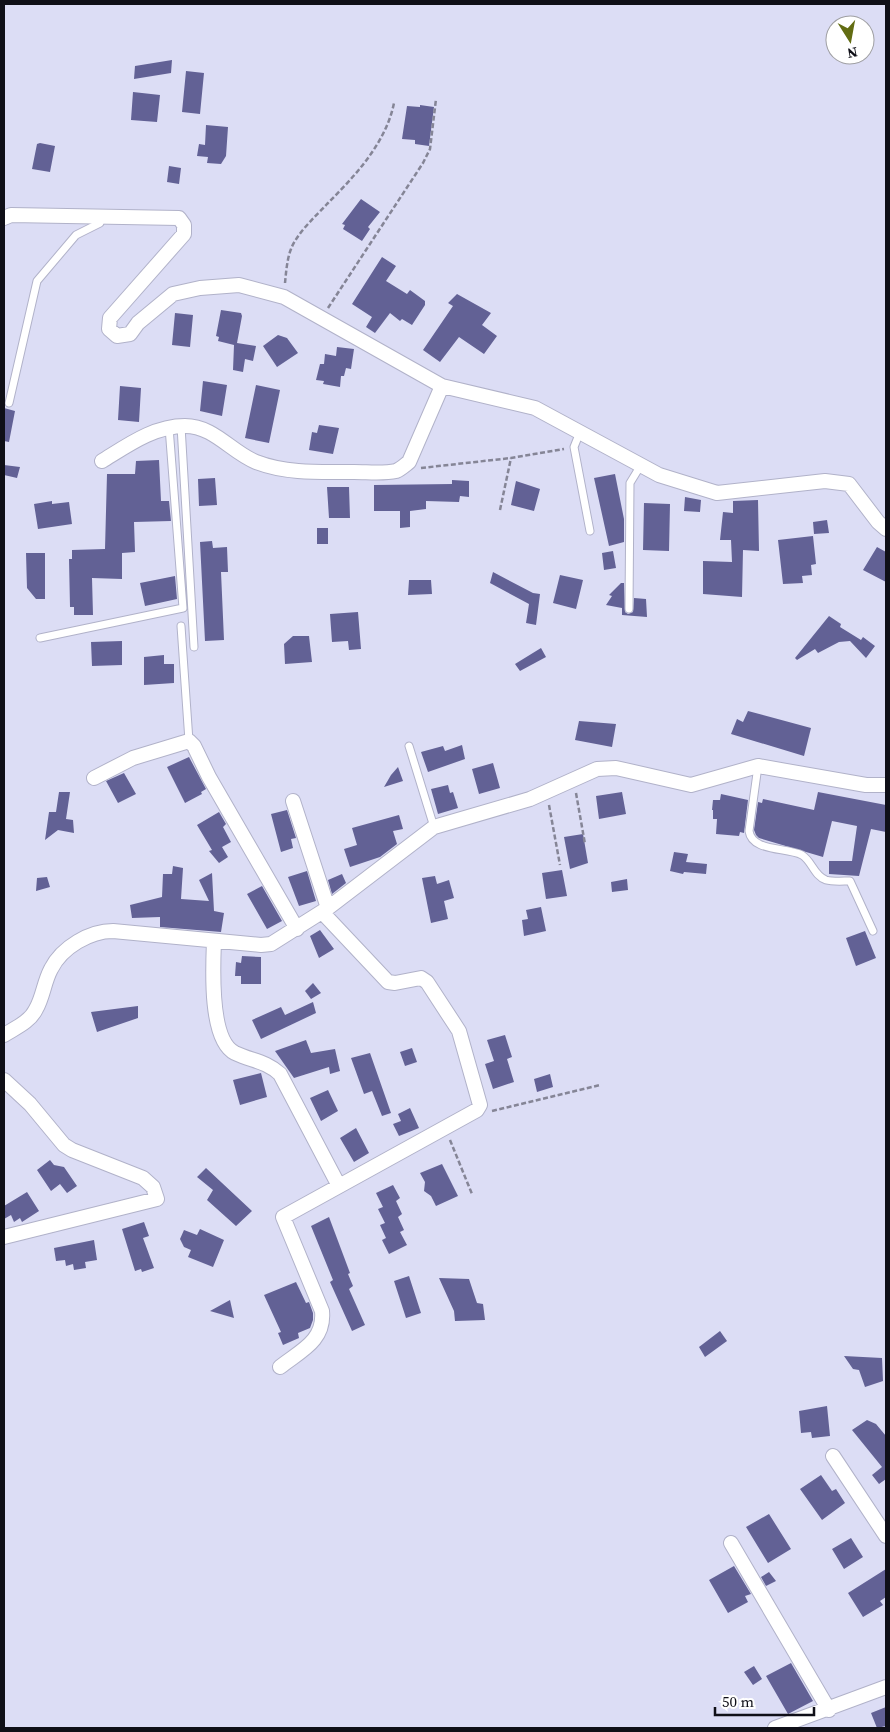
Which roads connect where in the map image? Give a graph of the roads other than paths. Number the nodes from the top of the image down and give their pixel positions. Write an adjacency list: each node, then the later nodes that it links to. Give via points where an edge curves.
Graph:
1 (102, 217): 2 (street, via 11,215); 3 (street, via 178,218 184,225 184,234 110,318 109,329 117,336 130,334 138,322 173,294 239,285 284,297); 4 (lane, via 100,222 76,235 37,281)
2 (4, 218)
3 (442, 386): 5 (street, via 409,462 398,470 382,473 309,472 256,462 202,428); 6 (street, via 535,408)
4 (9, 403)
5 (175, 427): 7 (street, via 151,433); 13 (lane, via 183,608); 14 (lane)
6 (580, 432): 8 (street); 10 (lane, via 574,447)
7 (102, 461)
8 (641, 465): 9 (street, via 659,475 717,493 825,481 850,484); 11 (lane, via 630,483)
9 (886, 529)
10 (590, 531)
11 (629, 609)
12 (181, 626): 15 (lane)
13 (40, 638)
14 (194, 647)
15 (189, 741): 18 (street, via 133,758); 23 (street)
16 (409, 746): 21 (lane)
17 (758, 766): 19 (street, via 866,785); 21 (street, via 691,785 616,768 597,769 530,799); 24 (lane, via 748,830 750,837 756,843 802,855 826,880 850,881)
18 (94, 778)
19 (886, 785)
20 (293, 801): 22 (street)
21 (434, 827): 22 (street)
22 (325, 910): 23 (street); 28 (street, via 388,982 421,978 427,982 459,1031 480,1105 477,1110)
23 (298, 929): 25 (street, via 271,944)
24 (873, 931)
25 (214, 941): 26 (street, via 113,931 85,936 51,968 36,1010 26,1022); 28 (street, via 213,1000 224,1040 235,1053 264,1062 280,1074)
26 (4, 1035)
27 (4, 1080): 29 (street, via 30,1104 64,1145 143,1178 153,1187 156,1199)
28 (339, 1186): 30 (street, via 283,1217 322,1311 323,1323 318,1337)
29 (4, 1237)
30 (280, 1367)
31 (833, 1456): 32 (street)
32 (886, 1536)
33 (731, 1543): 35 (street)
34 (886, 1687): 35 (street)
35 (829, 1710): 36 (street)
36 (775, 1728)

